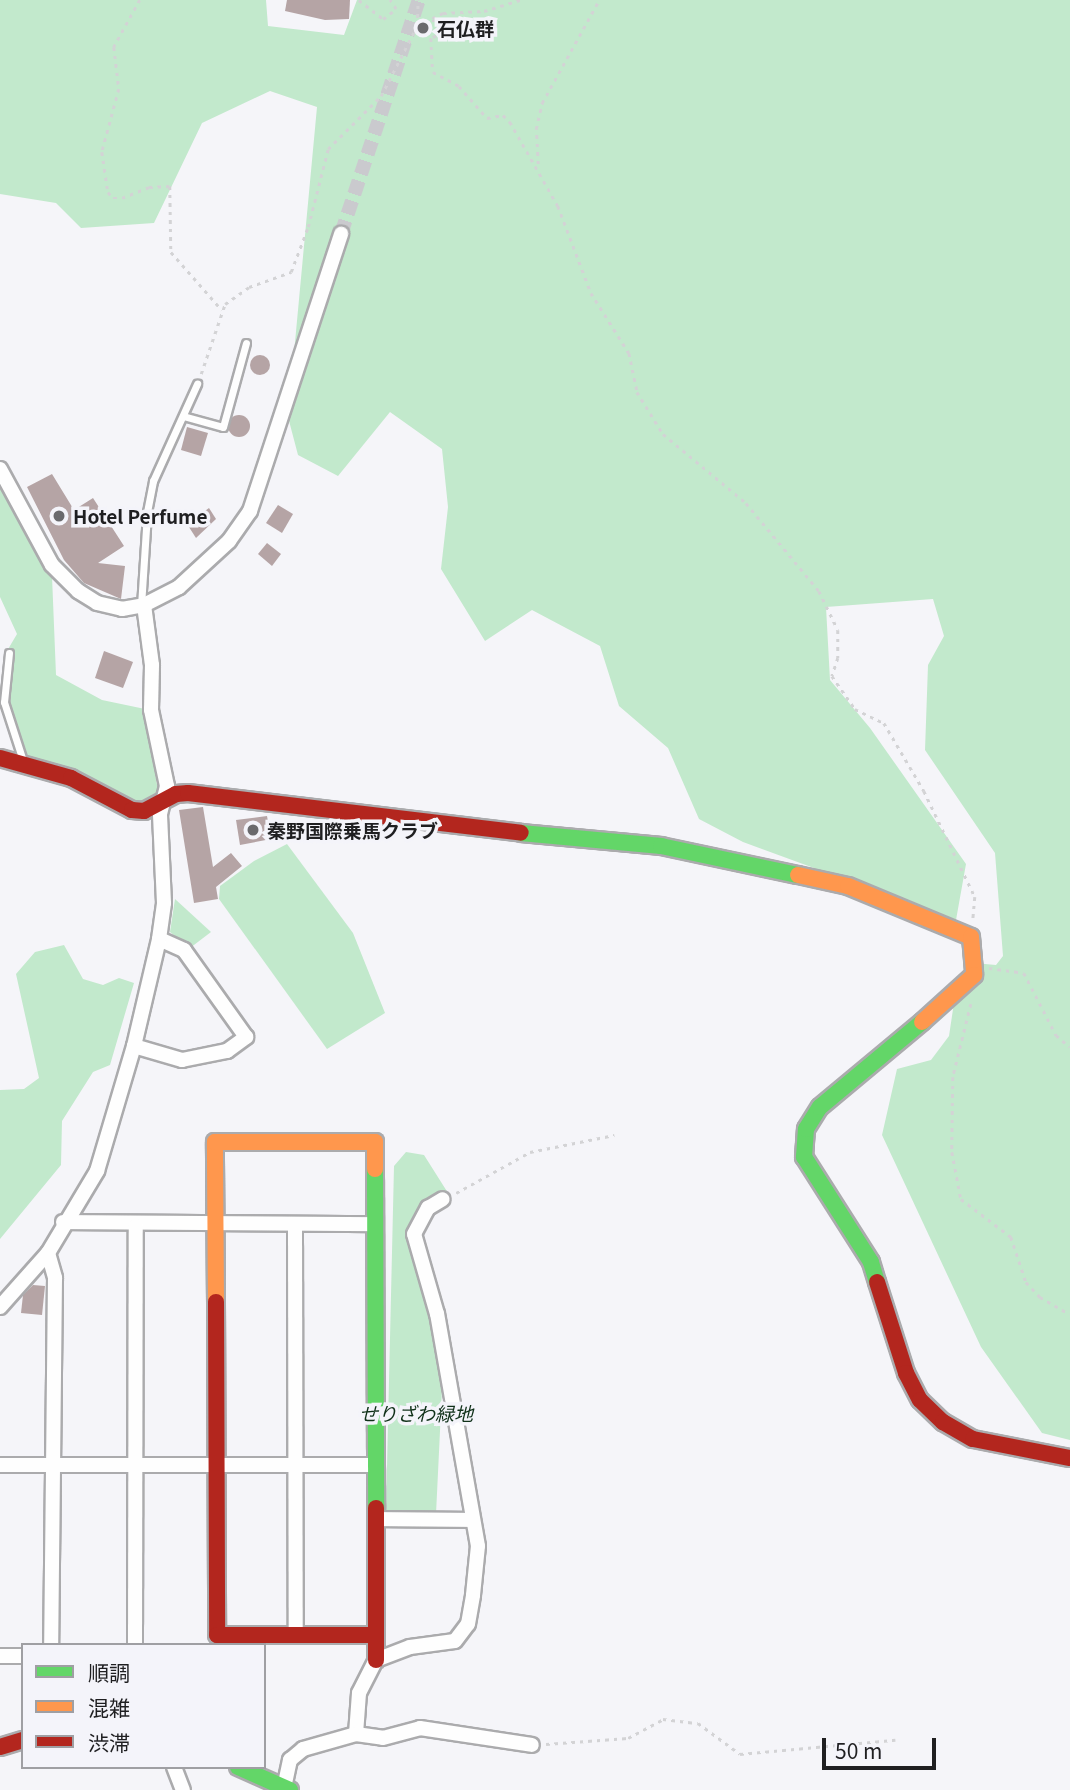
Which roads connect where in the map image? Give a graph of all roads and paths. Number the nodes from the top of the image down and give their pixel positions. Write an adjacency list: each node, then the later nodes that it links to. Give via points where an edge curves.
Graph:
1 (140, 0): 11 (path, via 114,47 119,89 102,152 108,192 113,198 122,198 162,183 170,186 171,252)
2 (359, 0): 3 (path, via 383,19 396,9)
3 (390, 0)
4 (418, 0): 8 (path)
5 (520, 0): 7 (path, via 484,11 443,13)
6 (599, 0): 9 (path, via 542,103 536,130)
7 (432, 22): 8 (path); 9 (path, via 456,21 460,27 431,38 433,72 459,86 486,118 503,115)
8 (417, 26): 11 (path, via 381,96 328,149 291,272 249,287)
9 (538, 167): 21 (path, via 591,293 629,353 637,392 663,434 746,503 819,591 838,630 838,658 832,676 855,709 884,723 938,818 975,897)
10 (341, 234): 16 (street, via 250,511 197,574)
11 (222, 310): 13 (path)
12 (246, 343): 14 (lane, via 223,427)
13 (197, 384): 14 (lane)
14 (183, 416): 16 (lane, via 153,481 147,512)
15 (0, 469): 16 (street, via 52,565 64,578 110,608)
16 (143, 606): 20 (street, via 151,710 167,786)
17 (9, 653): 19 (lane, via 4,702)
18 (0, 758): 19 (street)
19 (24, 765): 20 (street, via 88,785 123,808 144,811)
20 (163, 801): 21 (street, via 188,793 426,824 660,846 848,886); 22 (street, via 164,903)
21 (971, 937): 23 (street)
22 (159, 939): 24 (street); 24 (street, via 184,950 246,1037 227,1051 182,1060)
23 (974, 971): 25 (path, via 1024,973 1056,1034); 35 (path, via 953,1077 952,1152 961,1199 1011,1237 1026,1282 1040,1297); 36 (street, via 820,1107 806,1129 804,1157 871,1262 906,1373 920,1400 943,1422 973,1439)
24 (134, 1046): 28 (street, via 97,1171)
25 (1070, 1047)
26 (614, 1135): 27 (path, via 530,1152)
27 (443, 1199): 44 (street, via 428,1208 414,1234 437,1314)
28 (63, 1222): 32 (street); 33 (street)
29 (215, 1224): 30 (street, via 215,1142 375,1142); 31 (street); 32 (street); 40 (street)
30 (376, 1224): 31 (street); 42 (street)
31 (295, 1225): 41 (street)
32 (136, 1226): 39 (street)
33 (48, 1253): 34 (street); 38 (street, via 54,1278)
34 (0, 1307)
35 (1070, 1314)
36 (1070, 1458)
37 (0, 1465): 38 (street)
38 (55, 1465): 39 (street); 47 (street)
39 (135, 1465): 40 (street); 48 (street)
40 (216, 1465): 41 (street); 45 (street, via 217,1635)
41 (297, 1465): 42 (street); 45 (street)
42 (376, 1465): 43 (street)
43 (377, 1520): 44 (street); 46 (street)
44 (472, 1520): 51 (street, via 478,1564 468,1624 455,1641 410,1647)
45 (296, 1634): 46 (street)
46 (376, 1635): 51 (street)
47 (51, 1643)
48 (135, 1643)
49 (0, 1656): 50 (street)
50 (21, 1656)
51 (376, 1660): 52 (street, via 359,1693)
52 (356, 1734): 55 (street, via 383,1738 420,1728); 59 (street, via 303,1749 290,1760)
53 (895, 1740): 55 (path, via 740,1754 698,1723 663,1719 628,1738)
54 (21, 1741): 56 (street)
55 (532, 1745)
56 (0, 1746)
57 (175, 1769): 60 (street)
58 (242, 1769): 59 (street)
59 (287, 1789)
60 (183, 1790)

